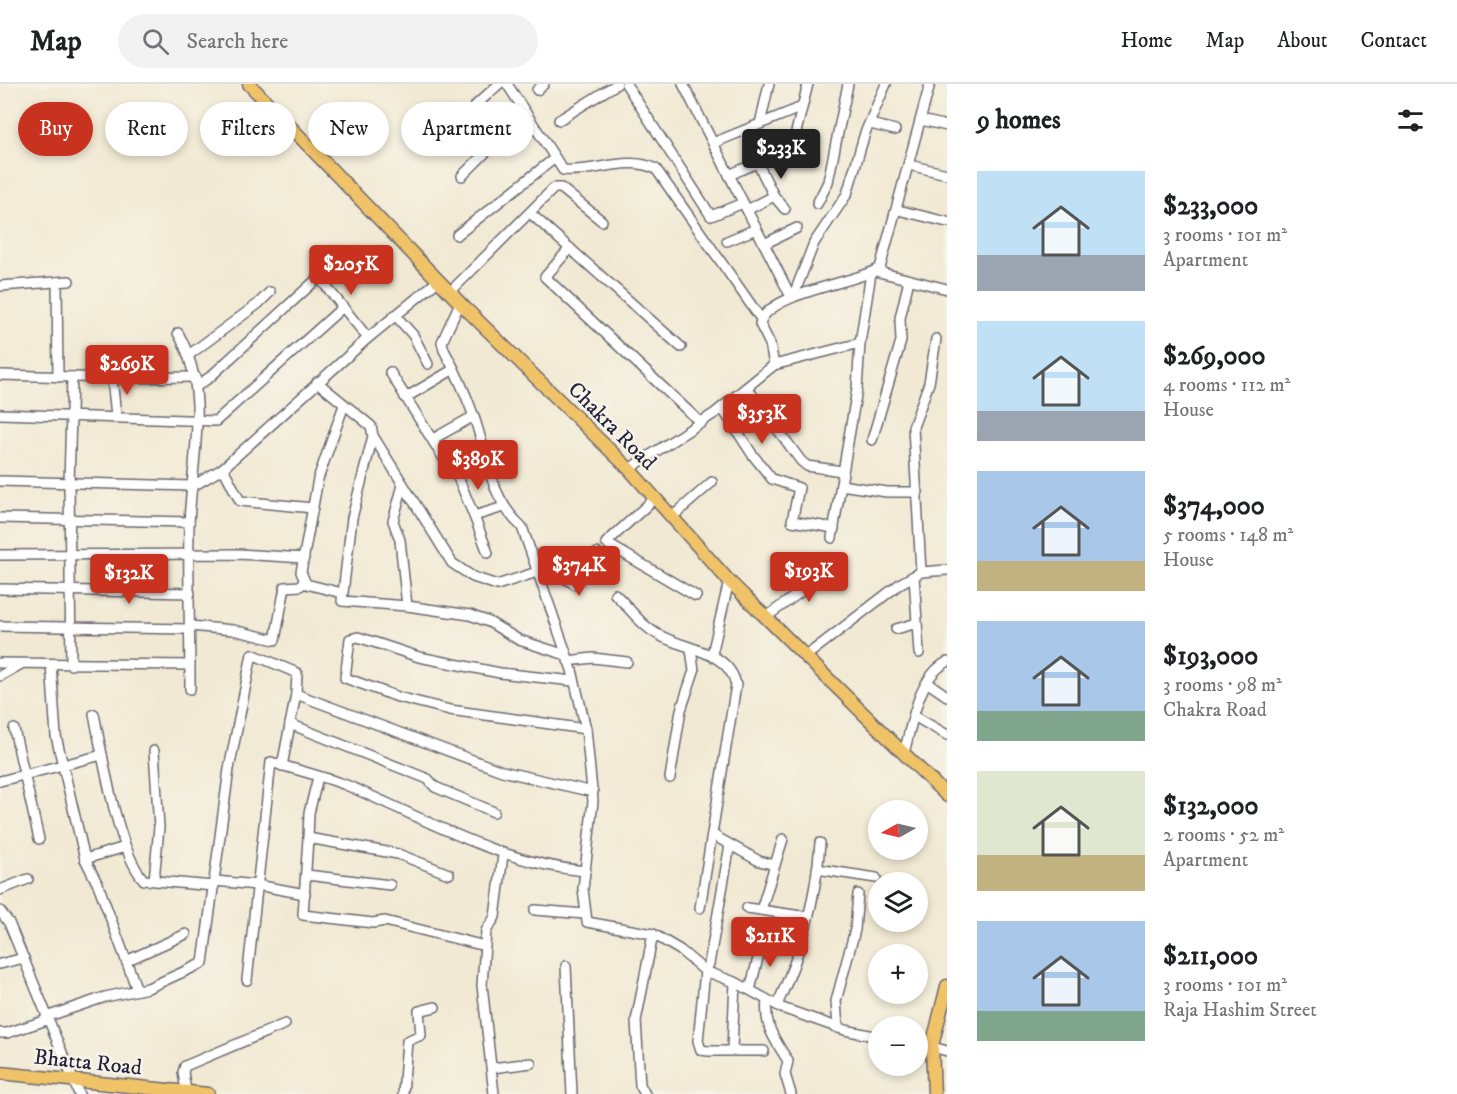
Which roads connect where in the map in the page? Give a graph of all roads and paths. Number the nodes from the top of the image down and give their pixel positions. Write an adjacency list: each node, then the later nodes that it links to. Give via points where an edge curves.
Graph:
1 (249, 84): 46 (main road, Chakra Road)
2 (499, 84): 13 (street)
3 (507, 84): 14 (street)
4 (617, 84): 12 (street)
5 (626, 84): 33 (street, via 711,216)
6 (683, 84): 23 (street)
7 (769, 84): 18 (street)
8 (808, 84): 15 (street)
9 (848, 84): 32 (street, via 828,182)
10 (886, 84): 19 (street)
11 (930, 84): 17 (street)
12 (601, 88): 16 (street)
13 (479, 102)
14 (518, 102)
15 (802, 107): 18 (street); 26 (street, via 792,148)
16 (559, 120)
17 (921, 120): 21 (street); 27 (street)
18 (760, 124): 23 (street)
19 (870, 124): 22 (street); 54 (street, via 847,194 814,243)
20 (533, 125): 25 (street)
21 (947, 126)
22 (895, 129)
23 (713, 142): 29 (street)
24 (482, 156): 30 (street)
25 (555, 158): 41 (street); 58 (street, via 563,170 620,164 656,169)
26 (758, 164): 29 (street); 31 (street)
27 (909, 165): 28 (street); 35 (street)
28 (947, 174)
29 (729, 175): 33 (street)
30 (462, 176)
31 (774, 196): 33 (street); 34 (street)
32 (817, 204)
33 (745, 207): 40 (street)
34 (785, 209)
35 (897, 210): 38 (street); 45 (street, via 884,261)
36 (530, 213): 37 (street, via 558,187); 44 (street); 53 (street)
37 (602, 221)
38 (947, 222)
39 (797, 228): 43 (street)
40 (756, 229): 42 (street); 43 (street)
41 (457, 235)
42 (727, 241)
43 (764, 244): 54 (street)
44 (570, 248): 63 (street); 84 (street, via 545,277)
45 (873, 272): 47 (street); 54 (street); 62 (street)
46 (439, 280): 53 (main road, Chakra Road); 57 (street)
47 (909, 280): 51 (street); 87 (street, via 900,318 901,341)
48 (69, 281): 49 (street)
49 (57, 282): 50 (street); 70 (street)
50 (0, 286)
51 (947, 289)
52 (270, 292): 64 (street)
53 (450, 292): 55 (main road, Chakra Road)
54 (794, 297): 58 (street)
55 (460, 303): 67 (street, via 442,342); 91 (main road, Chakra Road)
56 (343, 307): 60 (street); 73 (street, via 317,279 210,377); 83 (street, via 219,419)
57 (395, 315): 60 (street); 65 (street, via 413,336)
58 (761, 319): 66 (street)
59 (178, 333): 64 (street)
60 (368, 338): 74 (street)
61 (936, 339): 99 (street, via 929,383 913,427)
62 (860, 343): 66 (street); 92 (street, via 857,389)
63 (681, 346)
64 (190, 354): 73 (street)
65 (428, 364)
66 (774, 365): 75 (street)
67 (454, 369): 76 (street); 82 (street)
68 (390, 372): 76 (street)
69 (0, 375): 70 (street)
70 (58, 377): 71 (street)
71 (72, 377): 72 (street); 80 (street)
72 (112, 378): 73 (street); 81 (street)
73 (196, 381): 83 (street)
74 (317, 382): 77 (street); 89 (street)
75 (747, 388): 78 (street); 92 (street, via 801,461 807,466)
76 (405, 398): 86 (street)
77 (344, 405): 85 (street, via 371,426); 102 (street, via 318,479)
78 (722, 408): 84 (street); 97 (street, via 772,479 799,489 792,521 833,533)
79 (0, 414): 80 (street)
80 (71, 415): 81 (street); 95 (street)
81 (116, 416): 83 (street)
82 (474, 416): 86 (street); 88 (street)
83 (198, 418): 98 (street)
84 (700, 423): 91 (street)
85 (373, 436): 96 (street); 123 (street, via 352,518)
86 (433, 439): 90 (street, via 451,470)
87 (872, 440)
88 (486, 462): 90 (street); 101 (street)
89 (223, 468): 98 (street); 102 (street, via 240,501)
90 (455, 470): 103 (street)
91 (629, 470): 100 (main road, Chakra Road)
92 (842, 471): 97 (street)
93 (0, 481): 95 (street)
94 (712, 482): 104 (street)
95 (69, 483): 98 (street); 106 (street)
96 (403, 485): 115 (street, via 452,563 473,577 497,585); 126 (street, via 393,517 400,540)
97 (841, 485): 99 (street)
98 (193, 486): 107 (street)
99 (918, 492): 117 (street)
100 (654, 498): 104 (main road, Chakra Road); 125 (street, via 606,543)
101 (504, 507): 103 (street); 115 (street, via 522,527)
102 (313, 508): 113 (street)
103 (474, 516): 108 (street)
104 (672, 517): 118 (main road, Chakra Road)
105 (0, 518): 106 (street)
106 (69, 520): 107 (street); 111 (street)
107 (189, 522): 112 (street)
108 (488, 553)
109 (597, 553): 115 (street, via 574,584 552,570)
110 (0, 555): 111 (street)
111 (70, 555): 112 (street); 121 (street)
112 (189, 555): 113 (street); 122 (street)
113 (304, 558): 119 (street)
114 (835, 567): 127 (street)
115 (537, 569): 137 (street)
116 (947, 570): 117 (street)
117 (918, 574): 128 (street); 136 (street)
118 (729, 581): 127 (main road, Chakra Road); 135 (street)
119 (303, 582): 123 (street); 131 (street, via 300,586 285,587 275,640 233,630)
120 (0, 589): 121 (street)
121 (70, 590): 122 (street); 130 (street)
122 (190, 593): 131 (street)
123 (342, 593): 126 (street, via 342,601 347,603)
124 (615, 594): 133 (street, via 658,635)
125 (696, 596)
126 (407, 606): 137 (street, via 470,615)
127 (766, 617): 136 (main road, Chakra Road)
128 (917, 622): 132 (street); 134 (street)
129 (0, 626): 130 (street)
130 (70, 626): 131 (street); 143 (street)
131 (190, 628): 144 (street)
132 (896, 629)
133 (692, 649): 135 (street); 164 (street, via 694,672 681,710)
134 (919, 653)
135 (712, 654): 169 (street, via 729,669 736,685)
136 (806, 656): 158 (main road, Chakra Road)
137 (567, 658): 138 (street); 146 (street)
138 (627, 662)
139 (947, 662): 147 (street, via 938,667)
140 (0, 663): 141 (street)
141 (22, 664): 142 (street); 145 (street)
142 (51, 664): 143 (street); 160 (street, via 56,736)
143 (71, 665): 144 (street)
144 (190, 665): 148 (street)
145 (0, 676)
146 (573, 681): 155 (street); 155 (street, via 500,673 419,657 358,637 350,639 345,671 345,678 450,710)
147 (928, 683): 150 (street); 152 (street)
148 (190, 689)
149 (296, 694): 153 (street); 166 (street, via 502,771); 186 (street, via 297,673 252,654 229,769)
150 (947, 696)
151 (94, 714): 159 (street)
152 (914, 716): 156 (street); 158 (street)
153 (290, 724): 161 (street); 168 (street, via 428,779 435,787)
154 (14, 729): 162 (street)
155 (586, 729): 166 (street)
156 (947, 735)
157 (154, 752): 185 (street, via 159,827)
158 (904, 753): 167 (main road, Chakra Road)
159 (102, 755): 160 (street); 175 (street)
160 (63, 764): 162 (street); 177 (street)
161 (282, 766): 163 (street); 187 (street, via 271,762)
162 (24, 774): 165 (street); 171 (street)
163 (318, 777): 170 (street, via 309,813); 176 (street, via 345,785)
164 (670, 778)
165 (0, 781)
166 (593, 792): 180 (street)
167 (947, 795)
168 (495, 812)
169 (713, 835): 174 (street); 192 (street)
170 (308, 838): 181 (street, via 398,854); 182 (street)
171 (39, 839)
172 (783, 839): 178 (street)
173 (820, 843): 179 (street)
174 (729, 845): 178 (street); 207 (street)
175 (125, 847): 177 (street); 185 (street, via 136,871 144,879)
176 (503, 855): 180 (street, via 556,869); 202 (street, via 495,917 487,928)
177 (86, 859): 204 (street)
178 (775, 865): 195 (street)
179 (817, 869): 183 (street); 198 (street)
180 (585, 871): 197 (street)
181 (449, 874)
182 (307, 875): 188 (street); 190 (street)
183 (868, 877)
184 (28, 879): 189 (street)
185 (154, 880): 186 (street)
186 (215, 883): 187 (street); 211 (street, via 203,963)
187 (257, 885): 190 (street); 208 (street)
188 (390, 885)
189 (0, 890)
190 (305, 894): 202 (street, via 303,915 385,921)
191 (858, 894): 218 (street, via 852,944 836,1001)
192 (699, 908)
193 (747, 908): 195 (street)
194 (535, 910): 197 (street)
195 (761, 910): 198 (street)
196 (0, 911): 203 (street)
197 (585, 914): 200 (street, via 590,923)
198 (808, 917): 214 (street)
199 (186, 934): 204 (street)
200 (653, 934): 207 (street); 235 (street, via 636,1021 640,1085)
201 (763, 938): 212 (street)
202 (484, 946): 227 (street, via 482,985)
203 (24, 958): 205 (street); 216 (street)
204 (126, 961): 211 (street)
205 (0, 964)
206 (566, 966): 234 (street)
207 (705, 971): 209 (street); 223 (street, via 698,1041 701,1050)
208 (247, 980)
209 (735, 982): 212 (street); 223 (street)
210 (947, 986): 222 (main road)
211 (137, 990): 216 (street)
212 (750, 990): 213 (street)
213 (767, 1000): 214 (street); 236 (street, via 765,1017 788,1061 784,1074)
214 (777, 1005): 218 (street)
215 (435, 1007): 232 (street, via 419,1011 421,1035 408,1041)
216 (46, 1018): 219 (street); 229 (street)
217 (285, 1024): 230 (street, via 185,1066)
218 (838, 1028): 220 (street)
219 (0, 1033)
220 (868, 1035)
221 (928, 1045): 222 (street)
222 (932, 1046): 224 (street); 237 (main road)
223 (732, 1050): 225 (street)
224 (947, 1050)
225 (764, 1052)
226 (531, 1063): 227 (street)
227 (492, 1068): 233 (street)
228 (0, 1073): 229 (main road, Bhatta Road)
229 (77, 1088): 230 (main road, Bhatta Road)
230 (186, 1092): 231 (main road, Bhatta Road)
231 (208, 1094)
232 (403, 1094)
233 (494, 1094)
234 (572, 1094)
235 (645, 1094)
236 (791, 1094)
237 (934, 1094)

